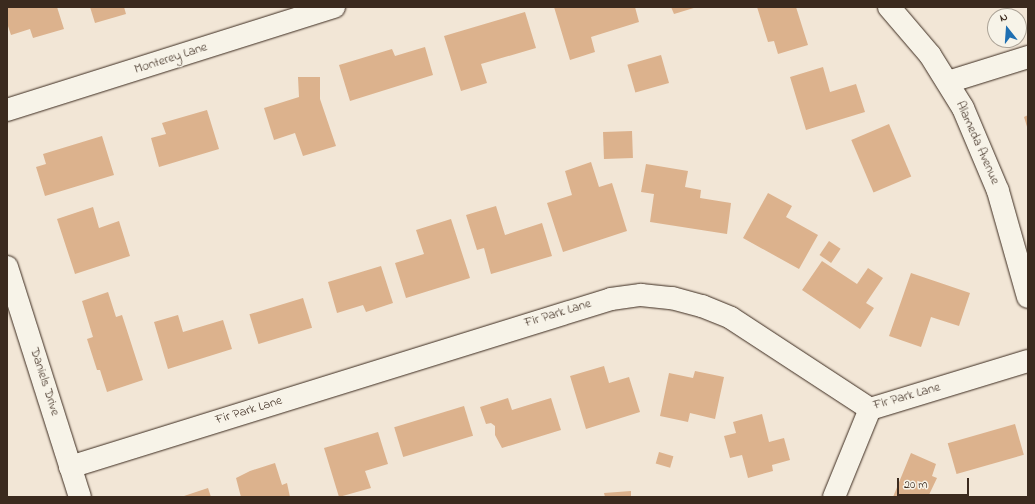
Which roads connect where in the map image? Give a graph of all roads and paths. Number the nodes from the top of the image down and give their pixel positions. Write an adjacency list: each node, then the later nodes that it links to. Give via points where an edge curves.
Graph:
1 (334, 7): 5 (street, Monterey Lane)
2 (889, 7): 4 (street, Alameda Avenue, via 930,55)
3 (1028, 57): 4 (street)
4 (948, 82): 7 (street, Alameda Avenue, via 972,126 998,190)
5 (7, 110)
6 (7, 268): 10 (street, Daniels Drive)
7 (1028, 297)
8 (1028, 361): 9 (street, Fir Park Lane)
9 (870, 409): 10 (street, Fir Park Lane, via 731,318 702,306 672,298 641,295 595,302); 12 (street)
10 (70, 467): 11 (street, Daniels Drive)
11 (80, 497)
12 (834, 497)

